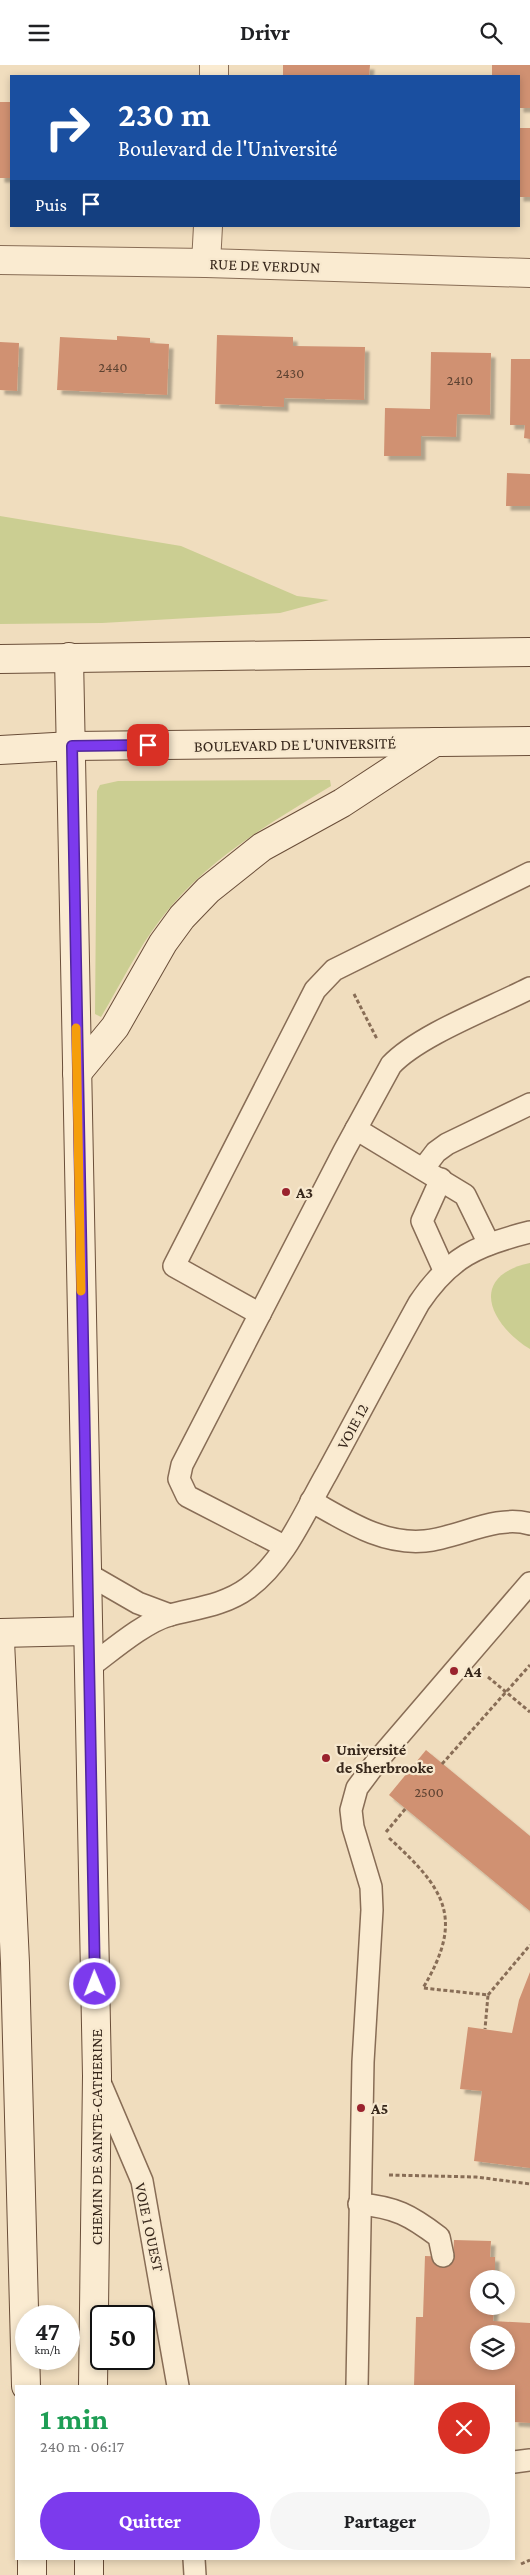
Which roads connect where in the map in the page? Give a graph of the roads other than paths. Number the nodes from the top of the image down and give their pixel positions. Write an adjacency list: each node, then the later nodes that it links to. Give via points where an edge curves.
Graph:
1 (208, 227): 3 (main road)
2 (0, 260): 3 (main road, RUE DE VERDUN)
3 (206, 263): 4 (main road, RUE DE VERDUN)
4 (530, 273)
5 (530, 652): 6 (main road)
6 (69, 657): 7 (main road); 10 (main road, CHEMIN DE SAINTE-CATHERINE)
7 (0, 659)
8 (530, 741): 9 (main road, BOULEVARD DE L'UNIVERSITÉ)
9 (435, 742): 10 (main road, BOULEVARD DE L'UNIVERSITÉ); 14 (main road, via 342,803 262,847 215,884 162,943 115,1027)
10 (72, 746): 11 (main road, BOULEVARD DE L'UNIVERSITÉ); 14 (main road, CHEMIN DE SAINTE-CATHERINE)
11 (0, 750)
12 (530, 873): 21 (lane, via 334,970 315,990 174,1266)
13 (530, 989): 16 (lane, via 400,1055 391,1065)
14 (77, 1073): 25 (main road, CHEMIN DE SAINTE-CATHERINE)
15 (530, 1104): 17 (lane, via 447,1144 436,1152)
16 (356, 1129): 17 (lane); 21 (lane)
17 (432, 1174): 19 (lane, via 465,1195); 20 (lane, via 422,1221)
18 (530, 1232): 19 (lane, VOIE 12)
19 (489, 1244): 20 (lane, VOIE 12, via 468,1253)
20 (444, 1270): 22 (lane, VOIE 12, via 419,1303)
21 (260, 1314): 24 (lane, via 182,1465 179,1479 183,1491 192,1500)
22 (311, 1501): 23 (lane, via 371,1533 400,1541 446,1538 500,1523); 24 (lane, VOIE 12)
23 (530, 1524)
24 (284, 1546): 27 (lane, VOIE 12, via 262,1576 242,1592 216,1604)
25 (86, 1573): 27 (lane, via 138,1603); 28 (main road, CHEMIN DE SAINTE-CATHERINE)
26 (530, 1583): 33 (lane, via 378,1760 362,1780 353,1799 353,1827 371,1887 372,1911 363,2054)
27 (170, 1615): 31 (lane, VOIE 12, via 127,1639)
28 (88, 1631): 29 (main road); 31 (main road, CHEMIN DE SAINTE-CATHERINE)
29 (0, 1633)
30 (0, 1641): 35 (main road, via 15,1963)
31 (88, 1668): 32 (main road, CHEMIN DE SAINTE-CATHERINE)
32 (97, 2076): 36 (main road, CHEMIN DE SAINTE-CATHERINE); 37 (lane, VOIE 1 OUEST, via 142,2181)
33 (359, 2204): 34 (lane, via 390,2207 405,2213 439,2237); 38 (lane)
34 (443, 2257)
35 (26, 2385)
36 (93, 2385)
37 (178, 2385)
38 (357, 2385)
39 (515, 2461): 40 (lane)
40 (530, 2461)
41 (32, 2560): 44 (main road)
42 (89, 2560): 45 (main road)
43 (194, 2560): 46 (lane)
44 (32, 2575)
45 (89, 2575)
46 (195, 2575)

